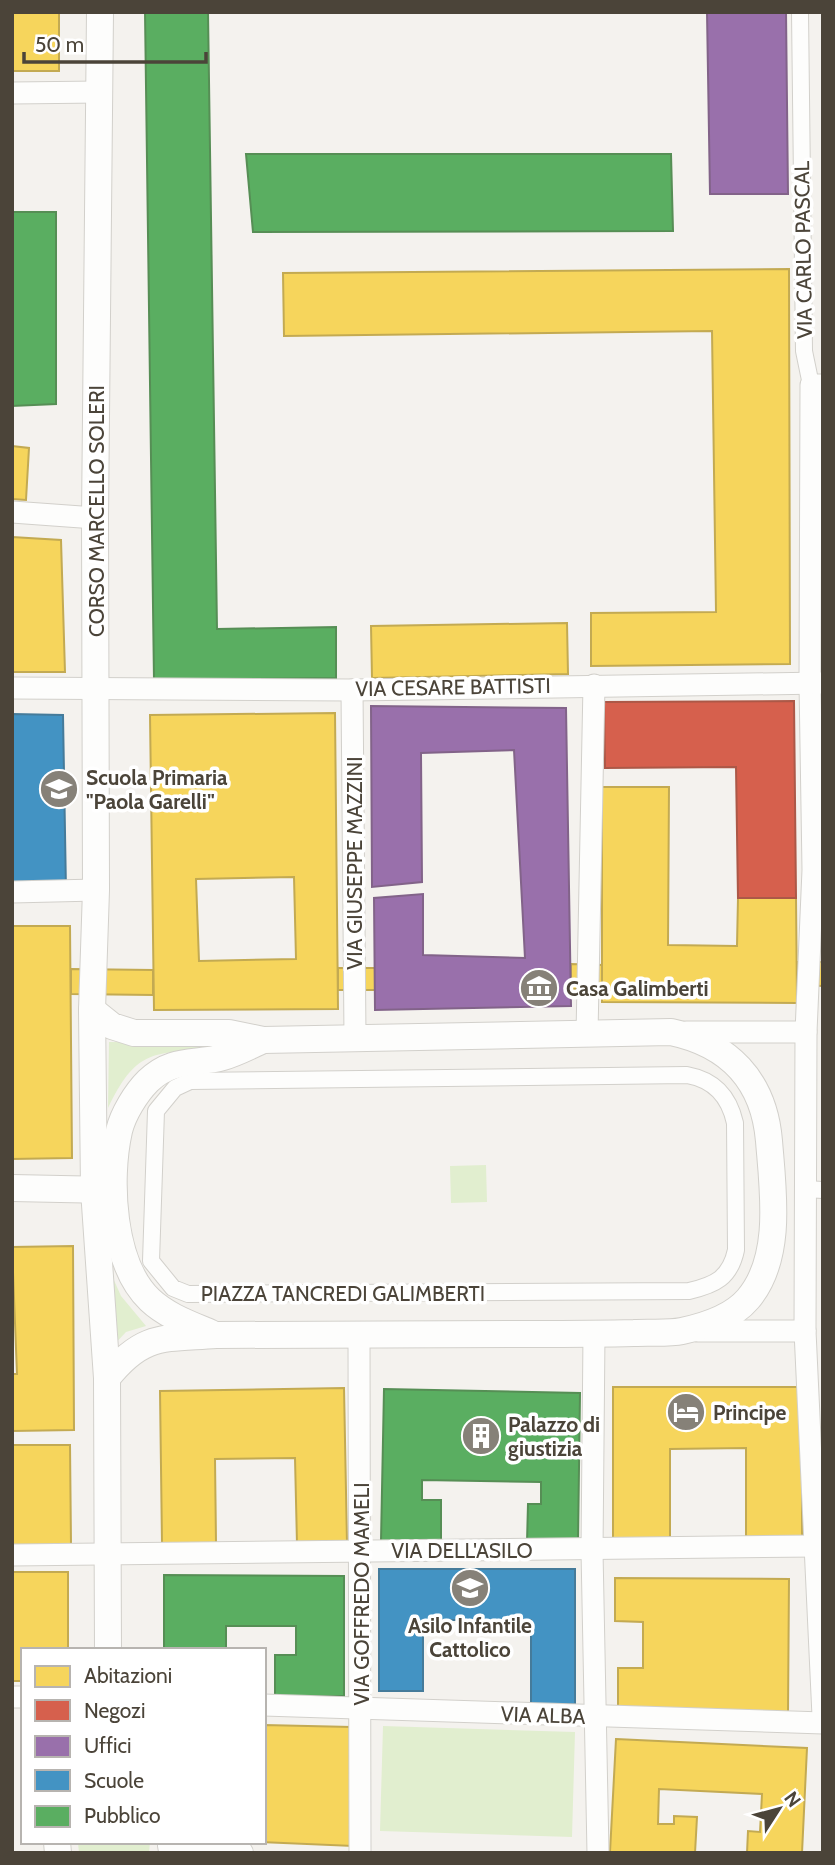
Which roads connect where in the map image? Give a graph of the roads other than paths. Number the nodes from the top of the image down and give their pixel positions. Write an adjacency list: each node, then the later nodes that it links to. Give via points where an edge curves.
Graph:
1 (100, 12): 3 (street, CORSO MARCELLO SOLERI)
2 (800, 12): 5 (street, VIA CARLO PASCAL, via 804,351)
3 (100, 92): 4 (street); 7 (street, CORSO MARCELLO SOLERI)
4 (12, 93)
5 (817, 385): 8 (street, VIA CARLO PASCAL)
6 (12, 512): 7 (street)
7 (95, 518): 11 (street, CORSO MARCELLO SOLERI)
8 (816, 683): 9 (street, VIA CESARE BATTISTI); 13 (street, VIA CARLO PASCAL)
9 (594, 685): 12 (street, VIA CESARE BATTISTI); 19 (street)
10 (12, 688): 11 (street, VIA CESARE BATTISTI)
11 (96, 689): 12 (street, VIA CESARE BATTISTI); 14 (street, CORSO MARCELLO SOLERI)
12 (352, 690): 20 (street, VIA GIUSEPPE MAZZINI)
13 (818, 870): 18 (street, VIA CARLO PASCAL)
14 (96, 890): 15 (street); 16 (street, CORSO MARCELLO SOLERI)
15 (12, 892)
16 (92, 1010): 21 (street, PIAZZA TANCREDI GALIMBERTI, via 111,1026 134,1033 229,1033); 25 (street, PIAZZA TANCREDI GALIMBERTI)
17 (671, 1032): 18 (street, PIAZZA TANCREDI GALIMBERTI); 19 (street, PIAZZA TANCREDI GALIMBERTI); 26 (street, PIAZZA TANCREDI GALIMBERTI, via 713,1045 735,1061 749,1082 769,1138)
18 (806, 1032): 24 (street)
19 (587, 1034): 20 (street, PIAZZA TANCREDI GALIMBERTI)
20 (355, 1037): 21 (street, PIAZZA TANCREDI GALIMBERTI)
21 (263, 1040): 25 (street, PIAZZA TANCREDI GALIMBERTI, via 222,1057 178,1062 149,1080 131,1103 119,1130)
22 (736, 1137): 22 (street, PIAZZA TANCREDI GALIMBERTI, via 733,1265 710,1286 689,1291 188,1294 173,1288 151,1261 156,1111 175,1088 190,1081 687,1074 704,1078 724,1096 732,1110)
23 (12, 1188): 25 (street)
24 (814, 1189): 26 (street); 28 (street)
25 (104, 1190): 30 (street, PIAZZA TANCREDI GALIMBERTI, via 130,1273 150,1300); 33 (street, PIAZZA TANCREDI GALIMBERTI)
26 (771, 1190): 27 (street, PIAZZA TANCREDI GALIMBERTI, via 770,1254 754,1290 727,1315)
27 (679, 1331): 28 (street, PIAZZA TANCREDI GALIMBERTI); 29 (street, PIAZZA TANCREDI GALIMBERTI)
28 (805, 1331): 32 (street)
29 (594, 1334): 31 (street, PIAZZA TANCREDI GALIMBERTI); 36 (street)
30 (216, 1335): 31 (street, PIAZZA TANCREDI GALIMBERTI); 33 (street, PIAZZA TANCREDI GALIMBERTI, via 149,1342 125,1356)
31 (359, 1335): 35 (street, VIA GOFFREDO MAMELI)
32 (816, 1369): 34 (street)
33 (107, 1378): 37 (street)
34 (817, 1546): 36 (street, VIA DELL'ASILO); 43 (street)
35 (360, 1551): 36 (street, VIA DELL'ASILO); 37 (street, VIA DELL'ASILO); 41 (street, VIA GOFFREDO MAMELI)
36 (592, 1551): 42 (street)
37 (107, 1554): 38 (street, VIA DELL'ASILO); 39 (street)
38 (12, 1555)
39 (108, 1648)
40 (266, 1705): 41 (street, VIA ALBA)
41 (362, 1709): 42 (street, VIA ALBA); 47 (street, VIA GOFFREDO MAMELI)
42 (597, 1716): 44 (street, VIA ALBA); 48 (street)
43 (823, 1716)
44 (823, 1723)
45 (170, 1847): 46 (street)
46 (240, 1853)
47 (360, 1853)
48 (598, 1853)

